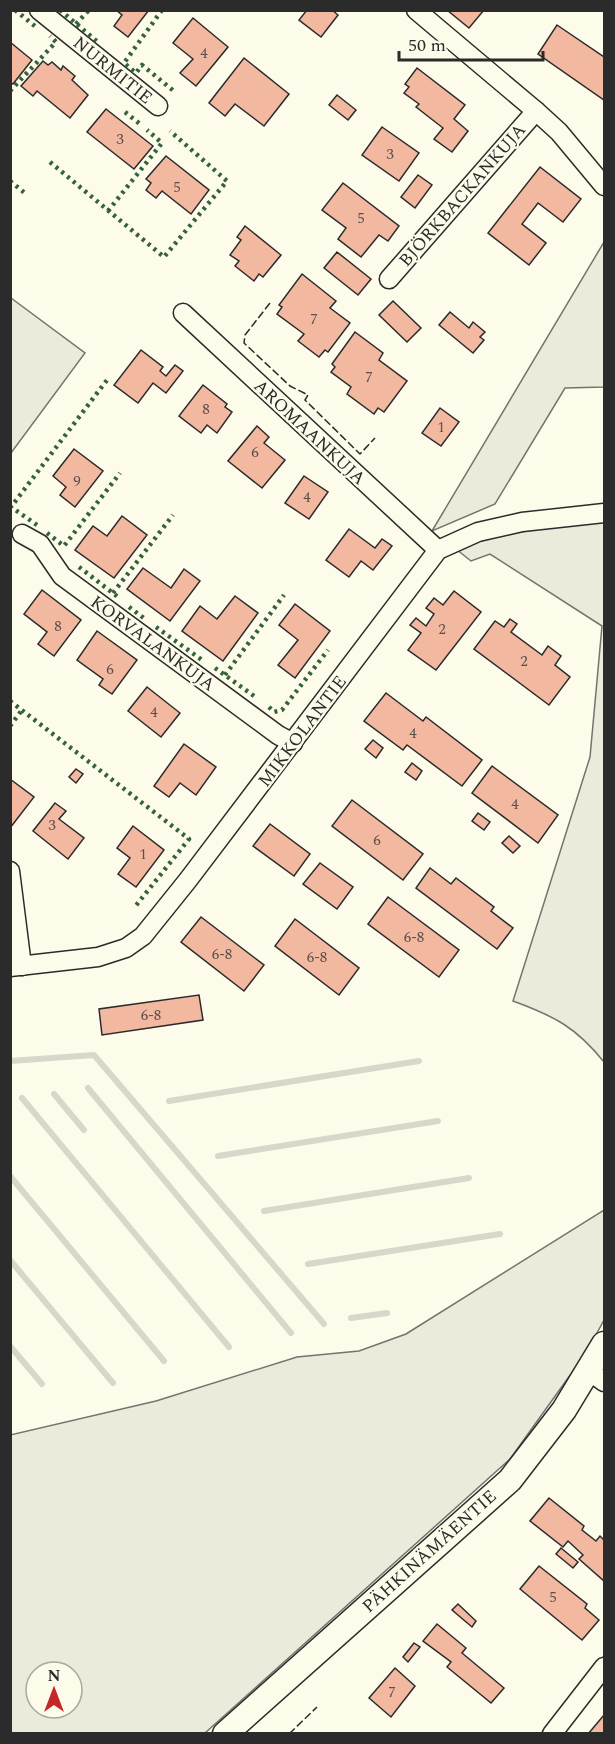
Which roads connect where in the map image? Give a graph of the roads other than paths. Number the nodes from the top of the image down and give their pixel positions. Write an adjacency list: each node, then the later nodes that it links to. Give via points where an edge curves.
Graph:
1 (39, 10): 3 (street, NURMITIE)
2 (416, 10): 4 (street)
3 (159, 106)
4 (536, 111): 5 (street); 6 (street, BJÖRKBACKANKUJA)
5 (604, 186)
6 (389, 279)
7 (183, 313): 10 (street, AROMAANKUJA)
8 (604, 513): 10 (street, MIKKOLANTIE, via 522,522 478,532)
9 (22, 534): 11 (street, KORVALANKUJA, via 40,544 62,576)
10 (438, 550): 11 (street, MIKKOLANTIE)
11 (293, 743): 13 (street, MIKKOLANTIE, via 143,936 126,948 98,957)
12 (10, 871): 13 (street)
13 (16, 967)
14 (604, 1344): 15 (street, PÄHKINÄMÄENTIE)
15 (597, 1377): 17 (street, PÄHKINÄMÄENTIE, via 564,1410 510,1480)
16 (604, 1667): 18 (street)
17 (225, 1734)
18 (552, 1734)

